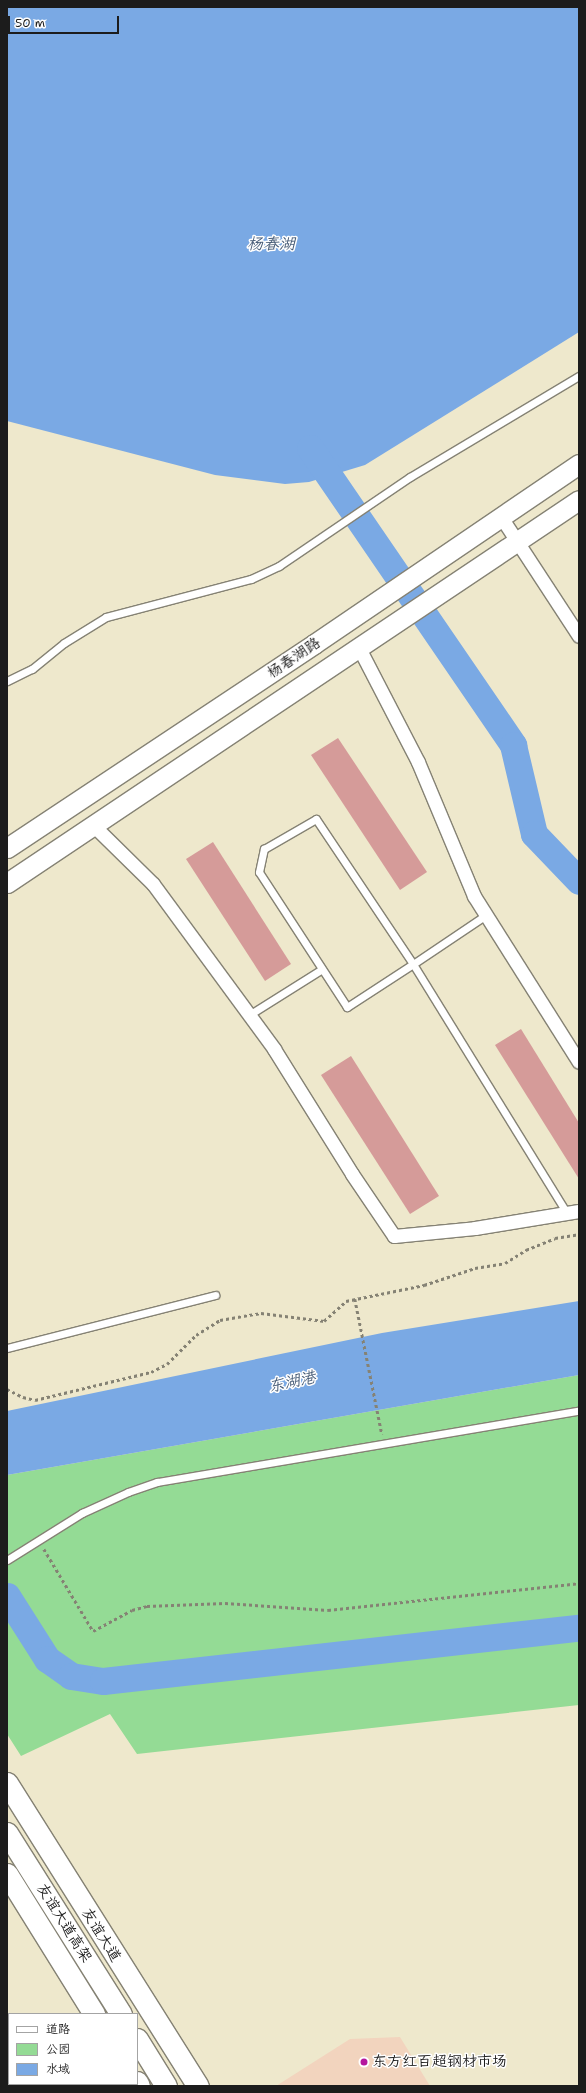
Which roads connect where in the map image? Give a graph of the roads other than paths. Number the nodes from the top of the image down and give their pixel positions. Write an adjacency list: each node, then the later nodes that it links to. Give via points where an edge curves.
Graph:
1 (579, 376): 8 (lane, via 410,477 279,566 252,578 106,617 70,639 32,669)
2 (579, 464): 4 (main road, 杨春湖路)
3 (579, 500): 5 (main road, 杨春湖路)
4 (501, 517): 5 (street); 10 (main road, 杨春湖路)
5 (518, 541): 6 (street); 7 (main road, 杨春湖路)
6 (579, 636)
7 (359, 648): 9 (main road, 杨春湖路); 12 (street, via 418,762 474,896)
8 (7, 681)
9 (93, 825): 11 (main road, 杨春湖路); 15 (street, via 153,884)
10 (7, 848)
11 (7, 882)
12 (486, 915): 13 (lane); 16 (street)
13 (413, 964): 14 (lane, via 347,1007); 14 (lane, via 316,819 264,849 259,872); 17 (lane)
14 (322, 969): 15 (lane)
15 (249, 1015): 17 (street, via 274,1049 394,1236 475,1228)
16 (579, 1062)
17 (573, 1212)
18 (215, 1295): 19 (lane)
19 (7, 1348)
20 (579, 1411): 21 (lane, via 157,1482 88,1510)
21 (10, 1559)
22 (7, 1783): 31 (main road, 友谊大道)
23 (7, 1801): 30 (main road, 友谊大道高架)
24 (7, 1833): 27 (main road, 友谊大道高架)
25 (7, 1874): 26 (main road)
26 (93, 2013)
27 (120, 2013)
28 (138, 2041): 29 (main road)
29 (166, 2086)
30 (186, 2086)
31 (198, 2086)

